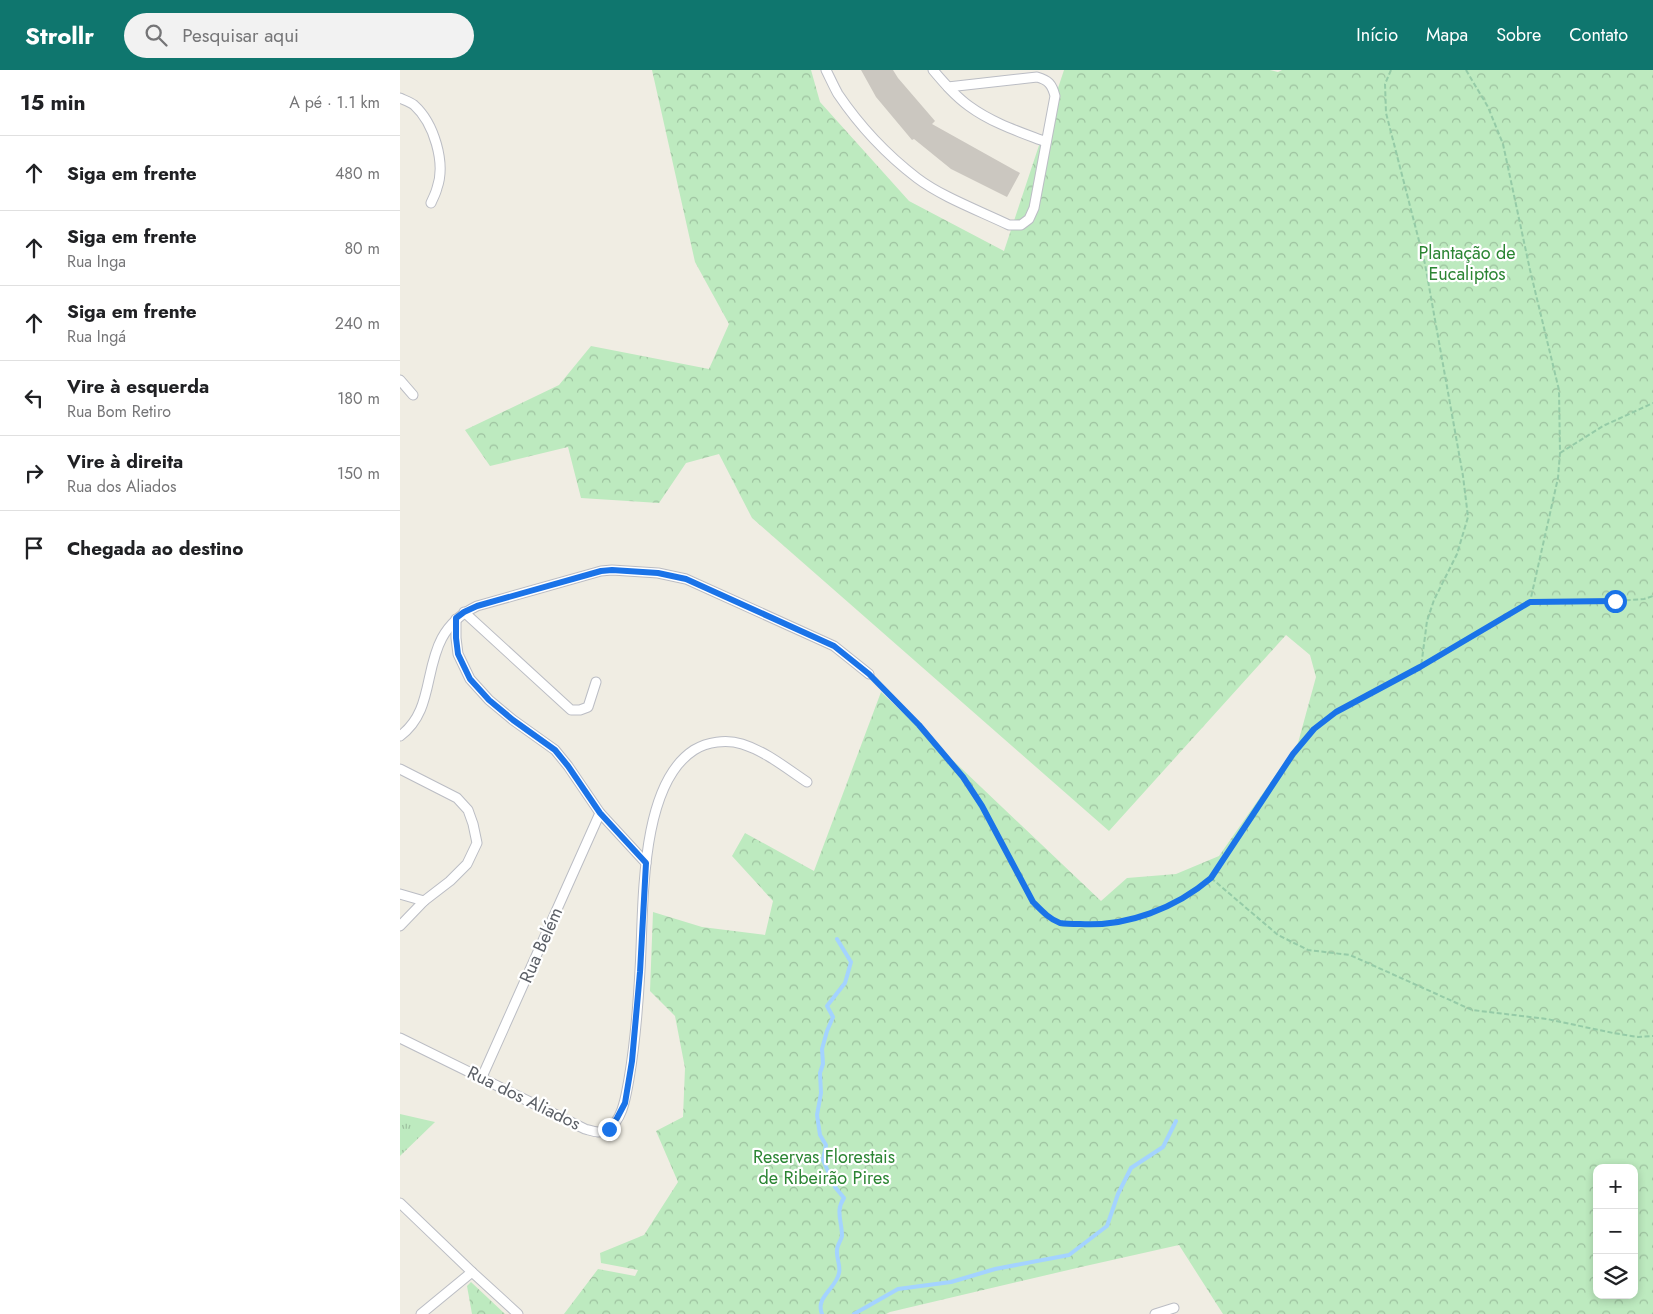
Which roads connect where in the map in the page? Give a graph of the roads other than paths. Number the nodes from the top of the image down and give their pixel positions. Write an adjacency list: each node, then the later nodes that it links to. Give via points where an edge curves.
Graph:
1 (826, 70): 5 (street, via 853,114 918,178 1009,225 1021,225 1029,219 1034,208)
2 (933, 70): 3 (street)
3 (948, 88): 5 (street, via 989,119); 5 (street, via 1037,77 1046,80 1053,86 1055,96)
4 (400, 98): 6 (street, via 413,104 427,120 434,136 440,172)
5 (1046, 142)
6 (431, 203)
7 (400, 380): 8 (street)
8 (414, 395)
9 (464, 612): 10 (street); 11 (street, via 601,571 658,573 686,579 834,646); 12 (street, via 571,710 588,707)
10 (456, 618): 13 (street, via 438,644 419,714); 16 (street, via 458,654 470,679 489,700 555,750)
11 (869, 674)
12 (596, 682)
13 (400, 736)
14 (400, 769): 19 (street, via 457,798 468,810 474,824 477,843 467,864)
15 (807, 782): 17 (street, Rua dos Aliados, via 740,743 721,741 702,745 684,756 668,778 655,813)
16 (600, 813): 17 (street); 22 (street, Rua Belém)
17 (646, 863): 22 (street, Rua dos Aliados, via 632,1061 625,1103 609,1129 600,1133 585,1129)
18 (400, 894): 19 (street)
19 (424, 902): 20 (street)
20 (400, 926)
21 (400, 1038): 22 (street, Rua dos Aliados)
22 (482, 1077)
23 (400, 1203): 24 (street)
24 (472, 1272): 26 (street); 27 (street)
25 (1174, 1308): 28 (street)
26 (421, 1314)
27 (518, 1314)
28 (1155, 1314)

